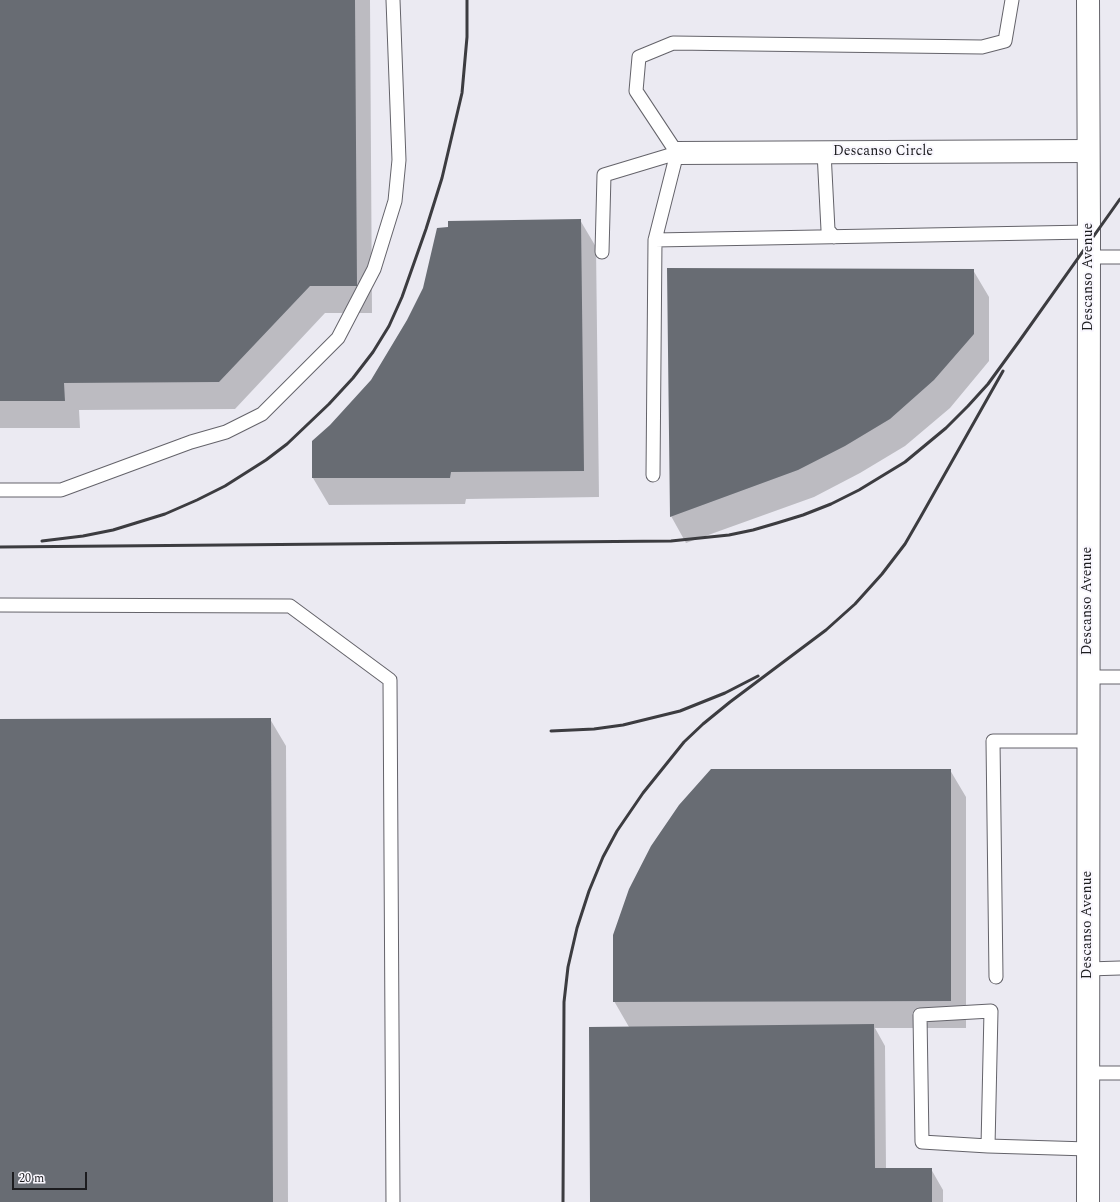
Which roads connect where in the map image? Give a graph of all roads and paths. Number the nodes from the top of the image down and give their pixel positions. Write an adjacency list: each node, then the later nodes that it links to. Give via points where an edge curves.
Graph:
1 (393, 0): 14 (lane, via 399,160 395,201 374,269 338,338 262,414 226,432 191,442 61,490)
2 (1012, 0): 6 (lane, via 1005,41 982,48 674,43 639,57 636,91)
3 (1088, 0): 4 (street, Descanso Avenue)
4 (1088, 151): 5 (street, Descanso Circle); 7 (street, Descanso Avenue)
5 (824, 152): 6 (street, Descanso Circle); 8 (lane, via 828,230)
6 (677, 153): 9 (lane); 10 (lane, via 604,175)
7 (1089, 232): 8 (lane); 12 (street, Descanso Avenue)
8 (834, 237): 9 (lane)
9 (655, 240): 13 (lane)
10 (602, 252)
11 (1120, 256): 12 (lane)
12 (1089, 257): 16 (street, Descanso Avenue)
13 (653, 475)
14 (0, 490)
15 (0, 605): 26 (lane, via 290,606 390,680)
16 (1088, 677): 17 (lane); 18 (street, Descanso Avenue)
17 (1120, 677)
18 (1088, 742): 20 (street, Descanso Avenue); 21 (lane, via 994,742)
19 (1120, 968): 20 (lane)
20 (1088, 969): 22 (street, Descanso Avenue)
21 (996, 977)
22 (1088, 1073): 23 (lane); 25 (street, Descanso Avenue)
23 (1120, 1073)
24 (988, 1146): 24 (lane, via 991,1011 920,1014 922,1142); 25 (lane)
25 (1088, 1149): 27 (street, Descanso Avenue)
26 (393, 1202)
27 (1088, 1202)

